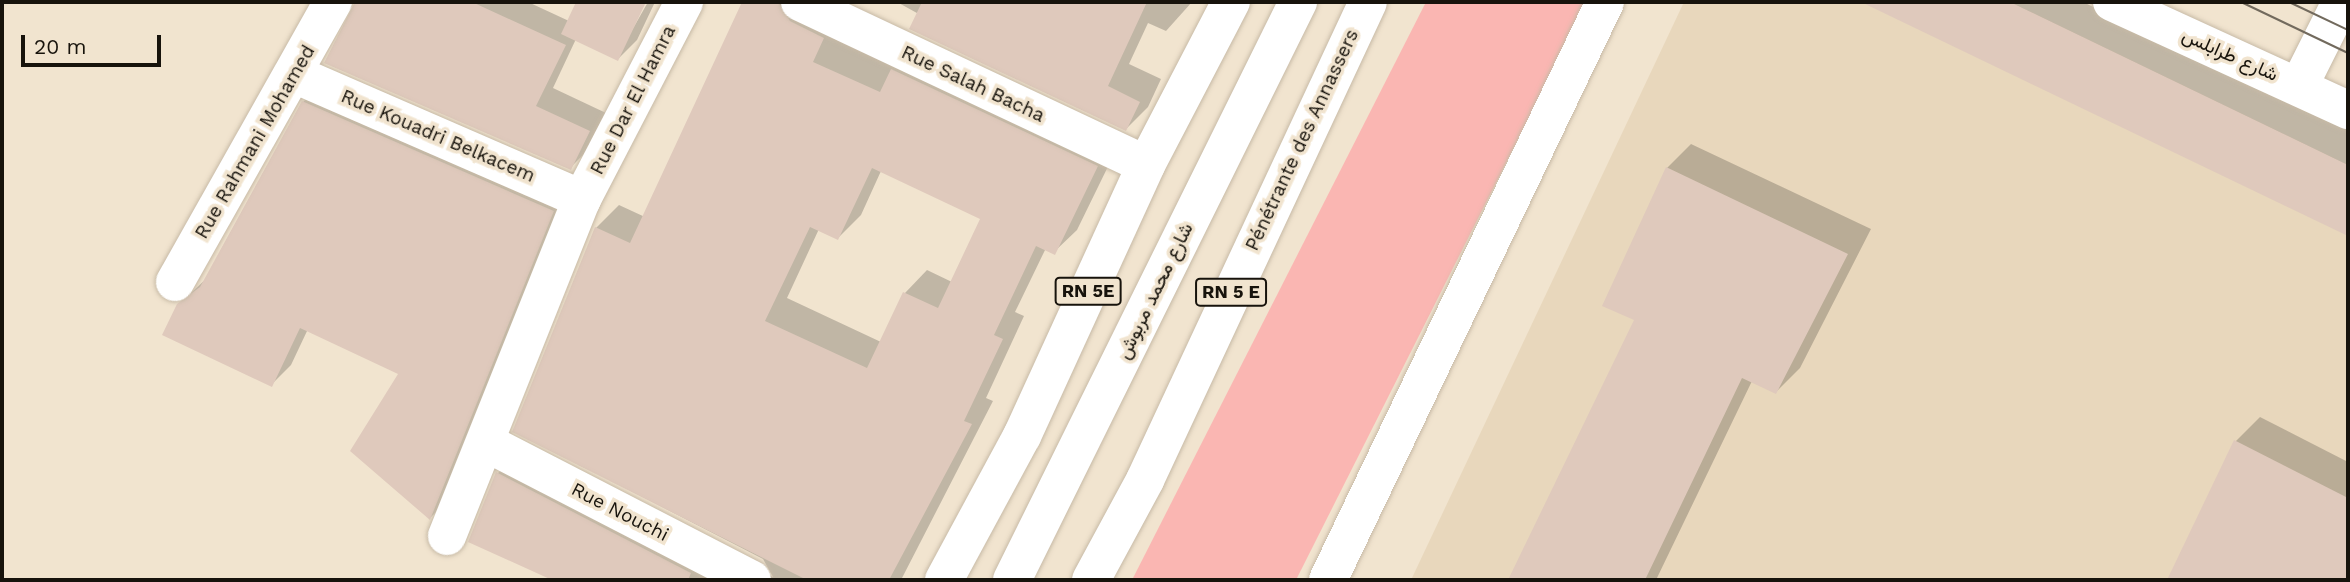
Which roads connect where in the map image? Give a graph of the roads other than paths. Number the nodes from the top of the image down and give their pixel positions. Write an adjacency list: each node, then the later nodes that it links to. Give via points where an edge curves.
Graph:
1 (333, 2): 10 (main road, Rue Rahmani Mohamed)
2 (684, 2): 14 (main road, Rue Dar El Hamra)
3 (800, 2): 13 (main road, Rue Salah Bacha)
4 (1231, 2): 13 (main road, RN 5E)
5 (1298, 2): 20 (main road, شارع محمد مربوش)
6 (1368, 2): 21 (main road, Pénétrante des Annassers / RN 5 E, via 1144,480)
7 (1605, 2): 22 (main road)
8 (2112, 2): 11 (main road, شارع طرابلس)
9 (2341, 2): 11 (main road)
10 (294, 74): 14 (main road, Rue Kouadri Belkacem); 15 (main road, Rue Rahmani Mohamed)
11 (2299, 86): 12 (main road, شارع طرابلس)
12 (2348, 110)
13 (1146, 165): 19 (main road, RN 5E, via 1022,436)
14 (582, 199): 16 (main road, Rue Dar El Hamra)
15 (175, 282)
16 (487, 443): 17 (main road, Rue Dar El Hamra); 18 (main road, Rue Nouchi)
17 (447, 536)
18 (752, 580)
19 (944, 580)
20 (1012, 580)
21 (1091, 580)
22 (1328, 580)

